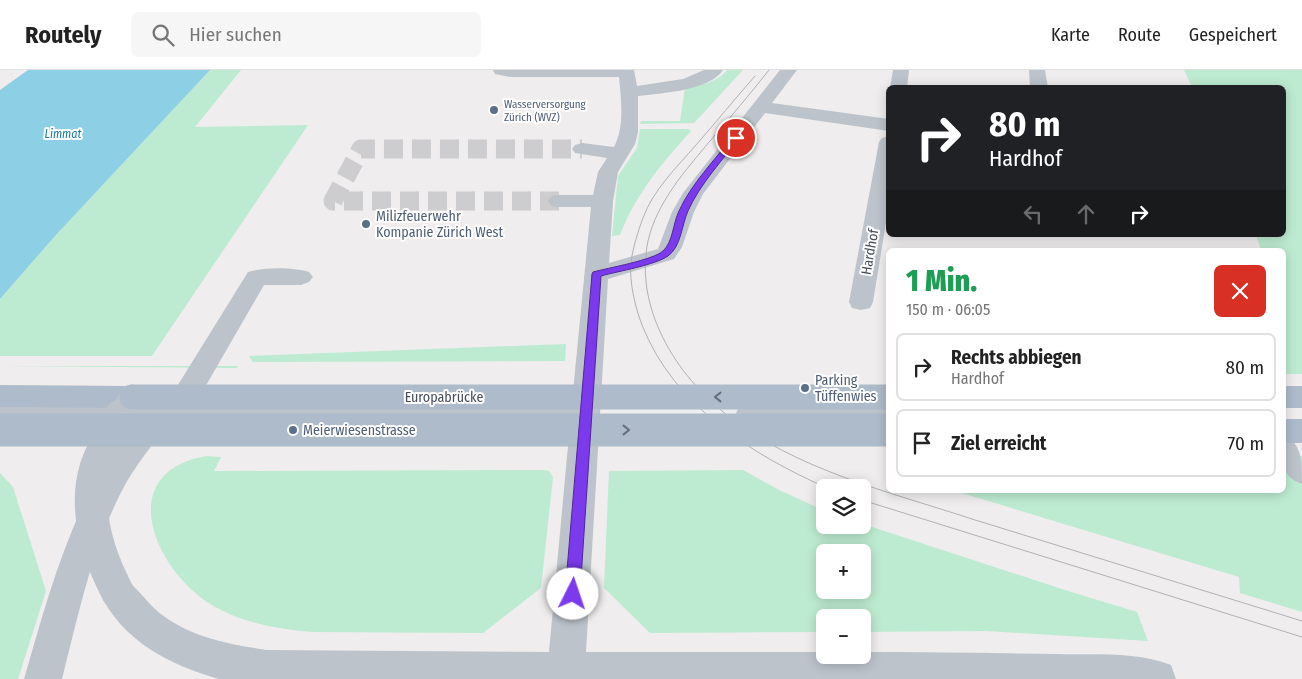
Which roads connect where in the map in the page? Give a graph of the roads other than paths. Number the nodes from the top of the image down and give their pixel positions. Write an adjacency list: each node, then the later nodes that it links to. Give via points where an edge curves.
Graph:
1 (501, 70): 6 (street)
2 (715, 70): 7 (street, via 704,78)
3 (789, 70): 11 (street)
4 (901, 70): 8 (street)
5 (1037, 70): 9 (street)
6 (626, 71): 10 (street)
7 (675, 77): 10 (street)
8 (898, 85)
9 (1039, 85)
10 (629, 92): 14 (street, via 629,132)
11 (760, 107): 12 (street); 18 (street, via 693,193 668,252)
12 (886, 126)
13 (582, 149): 14 (street)
14 (619, 153): 17 (street, via 608,172)
15 (886, 159): 20 (street, Hardhof)
16 (559, 201): 17 (street)
17 (602, 201): 18 (street)
18 (597, 274): 28 (street)
19 (301, 277): 27 (street, via 256,277)
20 (861, 302)
21 (0, 396): 22 (main road, Europabrücke)
22 (132, 397): 23 (main road, Europabrücke, one-way to 22, bridge); 32 (street, bridge)
23 (886, 397)
24 (1286, 397): 25 (main road)
25 (1302, 397)
26 (0, 412): 27 (street)
27 (168, 412): 28 (street); 35 (street, via 139,438 118,467 94,514)
28 (586, 413): 34 (street)
29 (750, 413): 30 (street)
30 (886, 413)
31 (0, 430): 32 (main road, bridge)
32 (114, 430): 33 (main road, one-way to 33, bridge); 34 (street, bridge, via 92,483 96,538 108,575 118,593 129,609 158,635 197,655 241,666 305,670)
33 (886, 430)
34 (566, 671): 36 (street, via 959,671 1105,674)
35 (43, 679)
36 (1158, 679)

